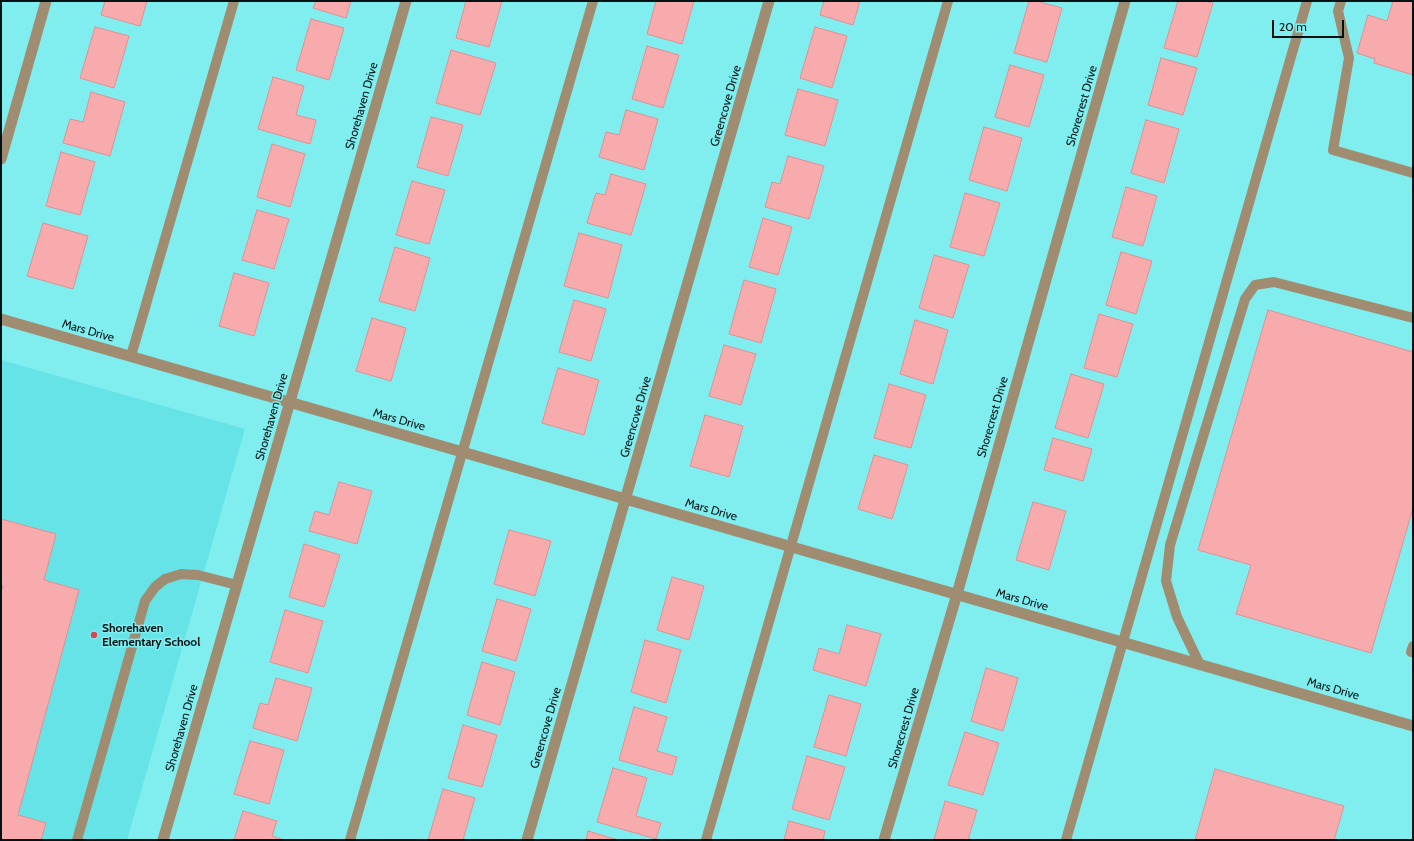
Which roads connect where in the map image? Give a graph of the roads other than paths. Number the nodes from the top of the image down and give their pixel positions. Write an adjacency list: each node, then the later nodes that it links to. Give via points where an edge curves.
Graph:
1 (46, 1): 10 (street)
2 (234, 1): 14 (lane)
3 (406, 1): 15 (street, Shorehaven Drive)
4 (593, 1): 16 (lane)
5 (769, 1): 17 (street, Greencove Drive)
6 (948, 1): 18 (lane)
7 (1125, 1): 20 (street, Shorecrest Drive)
8 (1307, 1): 21 (lane)
9 (1341, 1): 11 (lane, via 1338,11 1349,58 1333,150)
10 (1, 159)
11 (1413, 173)
12 (1413, 318): 22 (lane, via 1274,282 1255,285 1245,298 1170,545 1168,559 1166,581 1177,617)
13 (1, 319): 14 (street, Mars Drive)
14 (131, 356): 15 (street, Mars Drive)
15 (290, 402): 16 (street, Mars Drive); 19 (street, Shorehaven Drive)
16 (462, 452): 17 (street, Mars Drive); 26 (lane)
17 (626, 499): 18 (street, Mars Drive); 27 (street, Greencove Drive)
18 (791, 547): 20 (street, Mars Drive); 28 (lane)
19 (237, 586): 24 (lane, via 198,575 181,574 165,579 155,587 145,601); 25 (street, Shorehaven Drive)
20 (957, 594): 21 (street, Mars Drive); 29 (street, Shorecrest Drive)
21 (1122, 642): 22 (street, Mars Drive); 30 (lane)
22 (1200, 665): 23 (street, Mars Drive)
23 (1413, 726)
24 (77, 840)
25 (163, 840)
26 (350, 840)
27 (527, 840)
28 (706, 840)
29 (884, 840)
30 (1066, 840)

